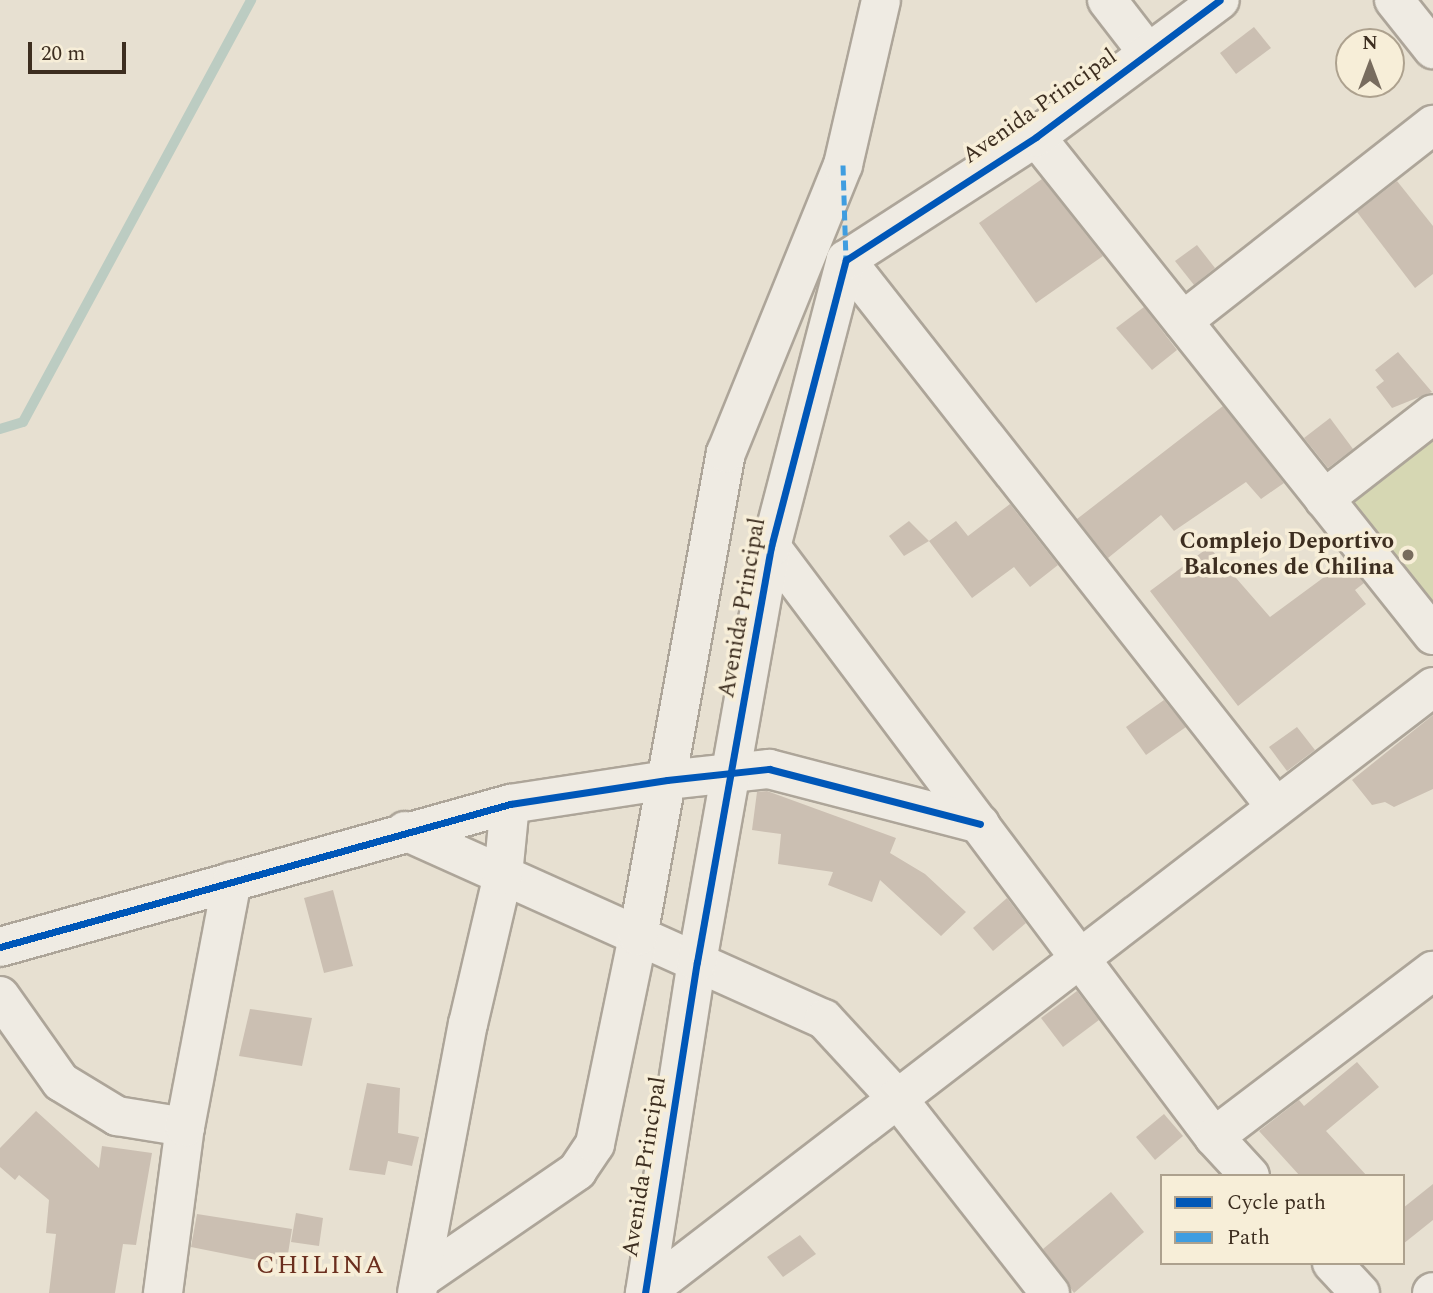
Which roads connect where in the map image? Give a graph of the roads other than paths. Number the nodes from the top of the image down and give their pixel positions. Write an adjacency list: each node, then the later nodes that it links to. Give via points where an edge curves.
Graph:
1 (881, 0): 17 (street, via 843,165 726,453)
2 (1107, 0): 6 (street)
3 (1220, 0): 6 (street, Avenida Principal)
4 (1394, 0): 5 (street)
5 (1433, 49)
6 (1149, 53): 8 (street, Avenida Principal)
7 (1433, 125): 10 (street)
8 (1036, 137): 9 (street, Avenida Principal); 10 (street)
9 (846, 260): 13 (street, Avenida Principal); 19 (street)
10 (1183, 321): 12 (street)
11 (1433, 414): 12 (street)
12 (1324, 499): 14 (street)
13 (771, 547): 16 (street, Avenida Principal); 20 (street)
14 (1433, 635)
15 (1433, 687): 19 (street)
16 (734, 772): 17 (street); 20 (street, via 769,769); 27 (street, Avenida Principal)
17 (667, 780): 18 (street); 24 (street)
18 (510, 804): 21 (street); 22 (street)
19 (1276, 807): 26 (street)
20 (980, 824): 26 (street)
21 (405, 831): 22 (street); 23 (street)
22 (503, 875): 24 (street); 35 (street, via 468,1024)
23 (232, 881): 25 (street); 31 (street)
24 (638, 936): 27 (street); 35 (street, via 595,1144 577,1171)
25 (0, 947)
26 (1080, 958): 30 (street); 32 (street)
27 (697, 962): 30 (street, via 824,1019); 38 (street, Avenida Principal)
28 (1433, 971): 32 (street)
29 (0, 996): 31 (street, via 61,1082 117,1116)
30 (897, 1098): 36 (street); 38 (street)
31 (185, 1127): 37 (street)
32 (1214, 1137): 33 (street)
33 (1248, 1174)
34 (1334, 1265): 39 (street)
35 (419, 1286)
36 (1039, 1290)
37 (163, 1293)
38 (645, 1293)
39 (1360, 1293)

